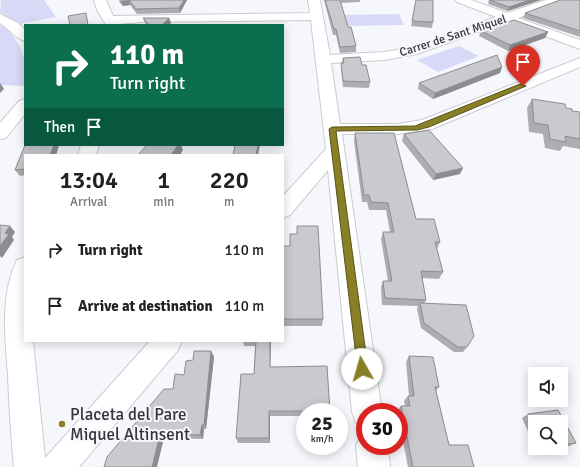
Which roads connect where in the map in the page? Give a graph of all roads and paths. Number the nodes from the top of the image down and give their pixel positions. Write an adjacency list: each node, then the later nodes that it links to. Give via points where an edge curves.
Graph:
1 (100, 0): 7 (street)
2 (461, 0): 6 (street)
3 (556, 0): 6 (street, Carrer de Sant Miquel)
4 (315, 8): 7 (street, via 143,18); 10 (street)
5 (0, 18): 8 (street, via 14,26)
6 (509, 18): 9 (street); 10 (street, Carrer de Sant Miquel, via 401,54)
7 (111, 23)
8 (24, 37)
9 (580, 45)
10 (324, 59): 13 (street)
11 (580, 62): 13 (street, via 426,125 398,130)
12 (24, 105): 14 (street)
13 (332, 129): 15 (street)
14 (0, 134)
15 (335, 150): 16 (street); 19 (street)
16 (284, 209)
17 (24, 270): 21 (street, via 19,286 20,354)
18 (167, 342): 22 (street)
19 (367, 403)
20 (373, 455): 23 (street)
21 (30, 467)
22 (58, 467)
23 (374, 467)

